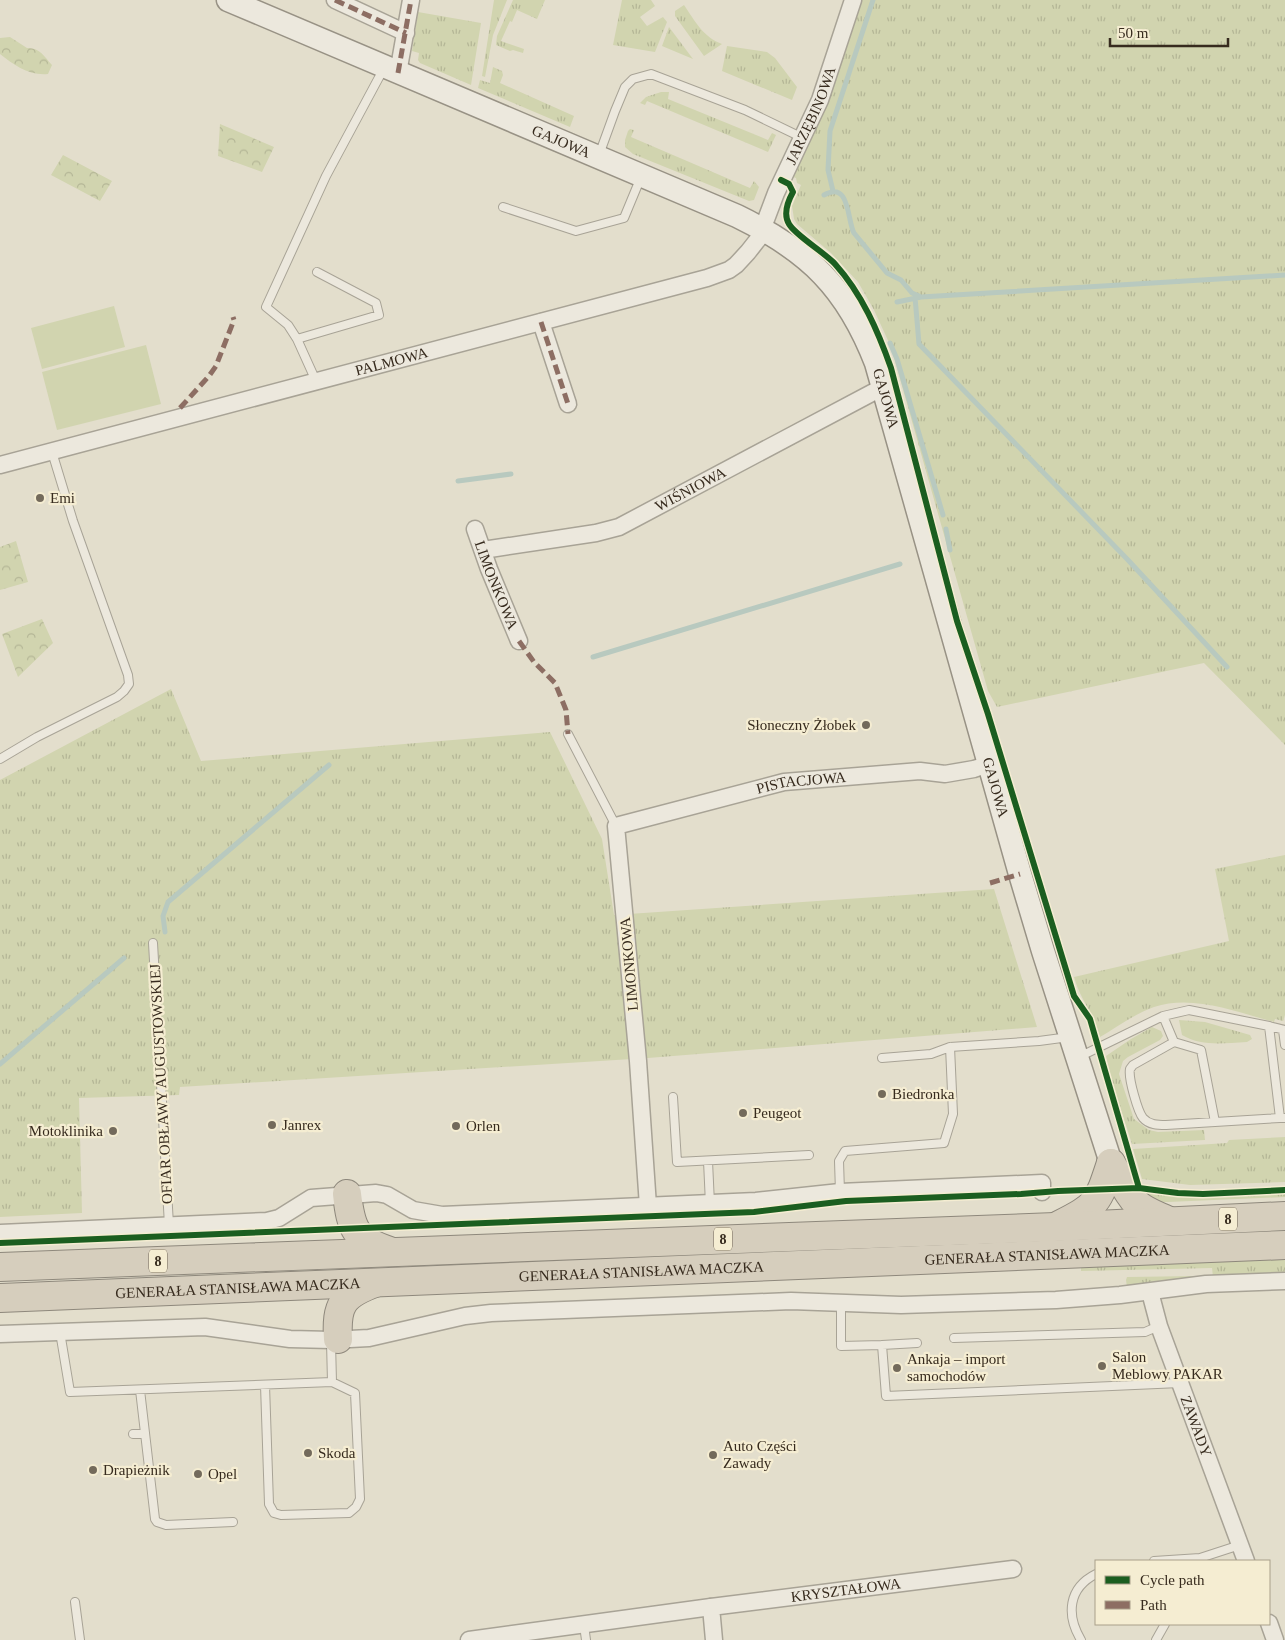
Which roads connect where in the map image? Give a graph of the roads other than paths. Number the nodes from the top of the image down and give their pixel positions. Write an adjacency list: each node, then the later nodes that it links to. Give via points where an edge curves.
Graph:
1 (228, 0): 6 (street, GAJOWA)
2 (335, 0): 5 (street)
3 (411, 0): 5 (street)
4 (853, 0): 7 (street, JARZĘBINOWA, via 827,82)
5 (406, 33): 6 (street)
6 (392, 70): 8 (street, GAJOWA); 14 (lane, via 326,176 266,307 288,324)
7 (803, 138): 8 (lane, via 745,110 652,74 633,79 626,87); 11 (street, JARZĘBINOWA, via 778,186)
8 (599, 157): 9 (street, GAJOWA)
9 (642, 175): 10 (lane, via 624,218 576,231); 11 (street, GAJOWA)
10 (503, 207)
11 (762, 228): 13 (street, PALMOWA, via 748,252 736,265 721,273); 16 (street, GAJOWA, via 816,268 843,297 869,345)
12 (317, 272): 14 (lane, via 376,302 379,316)
13 (541, 322): 15 (street, PALMOWA); 17 (street)
14 (297, 339): 15 (lane)
15 (316, 381): 18 (street, PALMOWA)
16 (883, 386): 21 (street, WIŚNIOWA, via 619,527); 25 (street, GAJOWA)
17 (568, 404)
18 (52, 452): 19 (street, PALMOWA); 24 (lane, via 72,521 129,684 116,697)
19 (0, 465)
20 (475, 529): 21 (street, LIMONKOWA)
21 (483, 550): 22 (street, LIMONKOWA)
22 (519, 641)
23 (568, 734): 26 (lane, LIMONKOWA)
24 (0, 759)
25 (989, 764): 26 (street, PISTACJOWA, via 945,774 920,771 784,782); 34 (street, GAJOWA)
26 (616, 826): 46 (street, LIMONKOWA)
27 (153, 943): 50 (lane, OFIAR OBŁAWY AUGUSTOWSKIEJ)
28 (1163, 1016): 29 (lane, via 1189,1010); 31 (lane); 34 (lane)
29 (1269, 1026): 30 (lane); 37 (lane)
30 (1284, 1030): 32 (lane)
31 (1174, 1042): 38 (lane, via 1201,1050); 38 (lane, via 1130,1069 1130,1082 1142,1118 1158,1125)
32 (1285, 1045)
33 (950, 1047): 34 (lane, via 1052,1040); 35 (lane, via 931,1054); 42 (lane, via 953,1114 944,1143 845,1151 839,1161)
34 (1074, 1047): 41 (street, GAJOWA)
35 (882, 1058)
36 (673, 1096): 40 (lane, via 677,1162)
37 (1282, 1118): 38 (lane)
38 (1215, 1122)
39 (809, 1155): 40 (lane)
40 (708, 1161): 45 (lane)
41 (1111, 1163): 49 (highway, via 1138,1204); 51 (highway, via 1095,1203)
42 (840, 1192): 43 (street, via 1042,1183); 45 (street)
43 (1042, 1192)
44 (347, 1194): 46 (street, via 387,1195 413,1210 442,1215); 48 (highway); 50 (street, via 311,1198 273,1220)
45 (710, 1204): 46 (street)
46 (648, 1206)
47 (1285, 1216): 49 (highway, GENERAŁA STANISŁAWA MACZKA / 8)
48 (350, 1221): 54 (highway, via 363,1239); 55 (highway, via 340,1238)
49 (1171, 1221): 51 (highway, GENERAŁA STANISŁAWA MACZKA / 8)
50 (169, 1226): 52 (street)
51 (1054, 1227): 54 (highway, GENERAŁA STANISŁAWA MACZKA / 8)
52 (0, 1233)
53 (1285, 1246): 58 (highway, GENERAŁA STANISŁAWA MACZKA / 8)
54 (391, 1252): 55 (highway, GENERAŁA STANISŁAWA MACZKA / 8)
55 (316, 1254): 56 (highway, GENERAŁA STANISŁAWA MACZKA / 8)
56 (0, 1268)
57 (1285, 1281): 60 (street, via 1206,1284)
58 (376, 1282): 59 (highway, GENERAŁA STANISŁAWA MACZKA / 8); 65 (highway, via 351,1294 341,1305)
59 (303, 1285): 61 (highway, GENERAŁA STANISŁAWA MACZKA / 8); 65 (highway, via 319,1292 330,1305)
60 (1150, 1292): 62 (street, via 1056,1300 911,1305); 63 (street, ZAWADY)
61 (0, 1298)
62 (841, 1302): 65 (street, via 782,1301 491,1313 376,1336); 69 (lane, via 841,1346)
63 (1160, 1326): 67 (lane, via 1146,1332); 71 (street, ZAWADY)
64 (60, 1332): 65 (street, via 205,1327 290,1339); 66 (street); 73 (lane, via 70,1392)
65 (335, 1333): 70 (lane)
66 (0, 1334)
67 (954, 1338)
68 (917, 1343): 69 (lane)
69 (882, 1345): 71 (lane, via 886,1396)
70 (332, 1382): 72 (lane); 72 (lane, via 356,1393 360,1499 349,1513 274,1513 269,1504)
71 (1180, 1383): 77 (street, ZAWADY)
72 (264, 1385): 73 (lane)
73 (140, 1390): 75 (lane)
74 (133, 1434): 75 (lane)
75 (145, 1434): 76 (lane, via 157,1522 166,1525)
76 (233, 1522)
77 (1240, 1544): 78 (lane); 80 (street, ZAWADY)
78 (1200, 1559): 79 (lane)
79 (1177, 1560)
80 (1246, 1560)
81 (1012, 1569): 84 (street, KRYSZTAŁOWA)
82 (1095, 1574): 91 (lane, via 1086,1579 1076,1593 1071,1612 1073,1626)
83 (75, 1602): 88 (lane)
84 (710, 1607): 87 (street, KRYSZTAŁOWA); 90 (street)
85 (1165, 1625): 92 (lane)
86 (1270, 1625): 93 (street)
87 (585, 1632): 89 (street, KRYSZTAŁOWA)
88 (80, 1640)
89 (468, 1640)
90 (714, 1640)
91 (1081, 1640)
92 (1156, 1640)
93 (1275, 1640)

